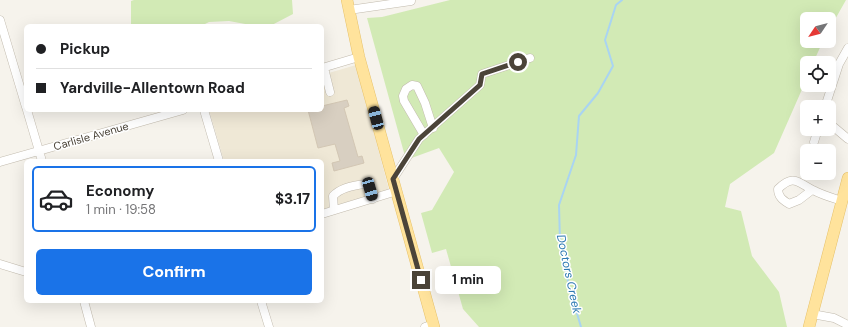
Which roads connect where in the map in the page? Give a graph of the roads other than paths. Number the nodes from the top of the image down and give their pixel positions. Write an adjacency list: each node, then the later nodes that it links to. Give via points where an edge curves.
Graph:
1 (411, 0): 2 (street)
2 (348, 5): 5 (main road)
3 (0, 20): 10 (street)
4 (848, 48): 11 (street, via 839,64)
5 (359, 57): 7 (street); 26 (main road)
6 (530, 58): 15 (street, via 482,74 480,85)
7 (324, 68)
8 (324, 71): 9 (street)
9 (330, 92)
10 (24, 100)
11 (827, 100)
12 (28, 112): 21 (street)
13 (176, 112): 21 (street, Carlisle Avenue)
14 (205, 112): 23 (street)
15 (432, 128): 17 (street); 17 (street, via 425,103 417,86 412,85 406,89 404,102)
16 (836, 129): 19 (street)
17 (424, 135): 26 (street)
18 (816, 136): 20 (street)
19 (848, 139)
20 (814, 142)
21 (39, 151): 22 (street); 24 (street, Carlisle Avenue)
22 (41, 159)
23 (218, 159)
24 (0, 162)
25 (848, 178): 30 (main road)
26 (393, 179): 28 (main road)
27 (812, 190): 30 (street)
28 (396, 191): 29 (street); 39 (main road)
29 (373, 199): 31 (street); 31 (street, via 366,184 354,185 336,192 333,196)
30 (842, 202): 37 (main road)
31 (334, 210): 32 (street)
32 (324, 213)
33 (0, 264): 34 (street)
34 (24, 271)
35 (85, 303): 40 (street)
36 (262, 303): 41 (street)
37 (812, 314): 38 (street, via 834,318); 42 (main road)
38 (848, 325)
39 (431, 326)
40 (91, 327)
41 (269, 327)
42 (809, 327)

